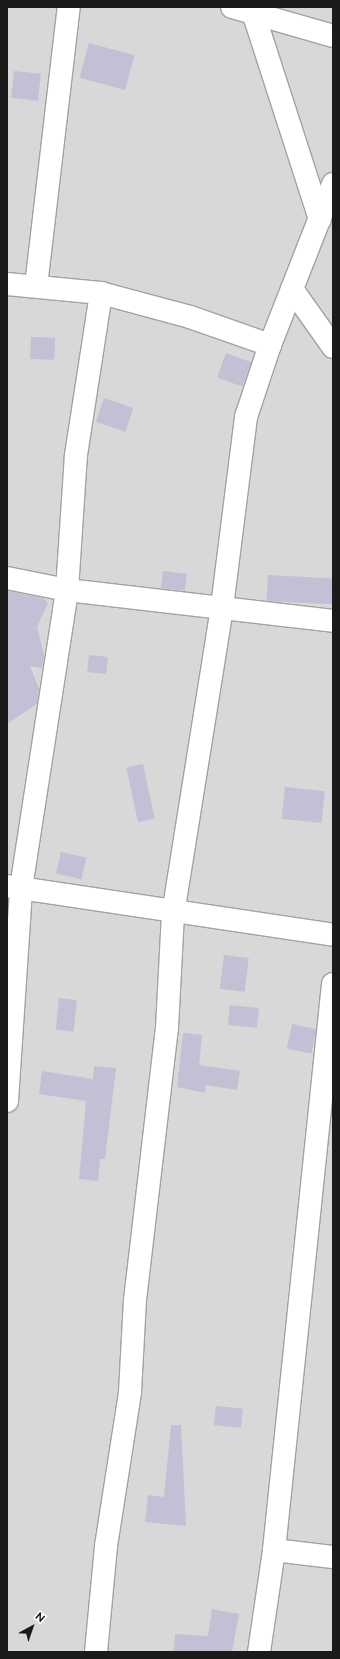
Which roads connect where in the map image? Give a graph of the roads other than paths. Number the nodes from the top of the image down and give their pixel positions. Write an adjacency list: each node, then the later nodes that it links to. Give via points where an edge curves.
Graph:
1 (70, 7): 7 (street)
2 (239, 8): 3 (street); 5 (street)
3 (333, 36)
4 (333, 184): 5 (street)
5 (320, 219): 8 (street)
6 (7, 284): 7 (street)
7 (36, 286): 9 (street)
8 (292, 289): 10 (street); 11 (street)
9 (101, 293): 10 (street, via 190,317); 13 (street, via 76,455)
10 (270, 345): 14 (street, via 246,417)
11 (333, 347)
12 (7, 578): 13 (street)
13 (67, 590): 14 (street); 16 (street)
14 (222, 607): 15 (street); 17 (street)
15 (333, 621)
16 (14, 887): 17 (street); 20 (street)
17 (173, 914): 18 (street); 23 (street, via 167,1028 135,1300 130,1392 106,1546)
18 (333, 936)
19 (333, 984): 21 (street)
20 (7, 1101)
21 (274, 1550): 22 (street); 24 (street)
22 (333, 1557)
23 (96, 1652)
24 (259, 1652)

